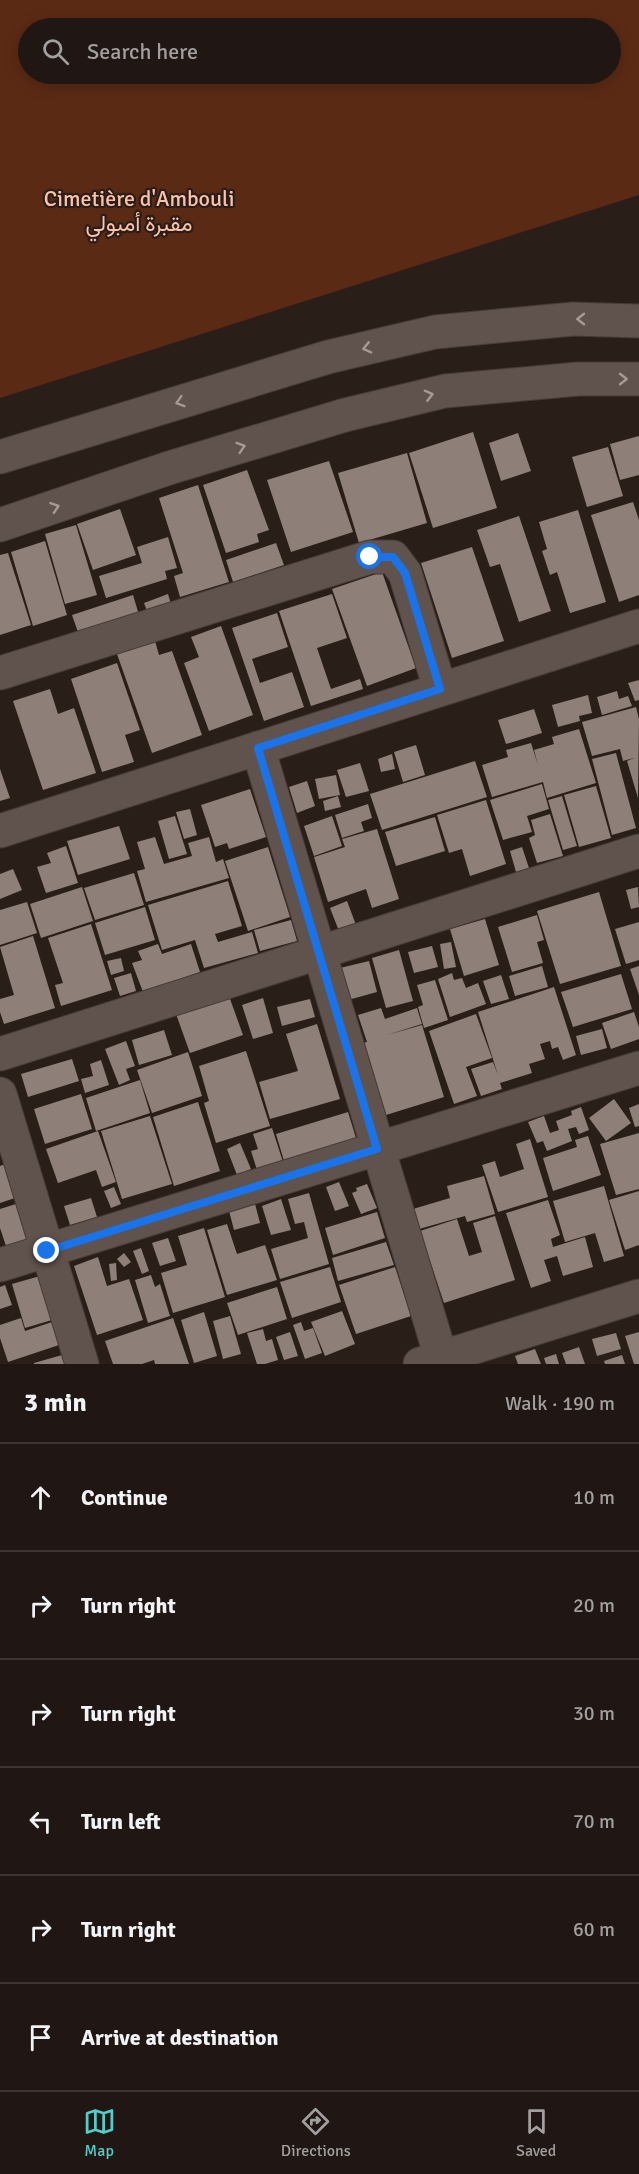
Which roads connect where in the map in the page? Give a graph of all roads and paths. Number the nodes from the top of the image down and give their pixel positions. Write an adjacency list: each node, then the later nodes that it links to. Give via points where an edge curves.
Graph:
1 (639, 321): 3 (street, one-way to 3, via 573,319 435,332 328,357)
2 (639, 379): 4 (street, one-way to 2, via 345,415 445,391 578,379)
3 (0, 457)
4 (0, 525)
5 (639, 626): 7 (street)
6 (0, 673): 7 (street, via 370,557 393,557 405,573)
7 (440, 689): 8 (street)
8 (258, 748): 9 (street); 11 (street)
9 (0, 831)
10 (639, 851): 11 (street)
11 (319, 953): 12 (street); 15 (street)
12 (0, 1054)
13 (639, 1068): 15 (street)
14 (0, 1094): 16 (street)
15 (377, 1149): 16 (street); 19 (street)
16 (47, 1251): 17 (street); 20 (street)
17 (0, 1265)
18 (639, 1296): 19 (street)
19 (435, 1362)
20 (82, 1364)

